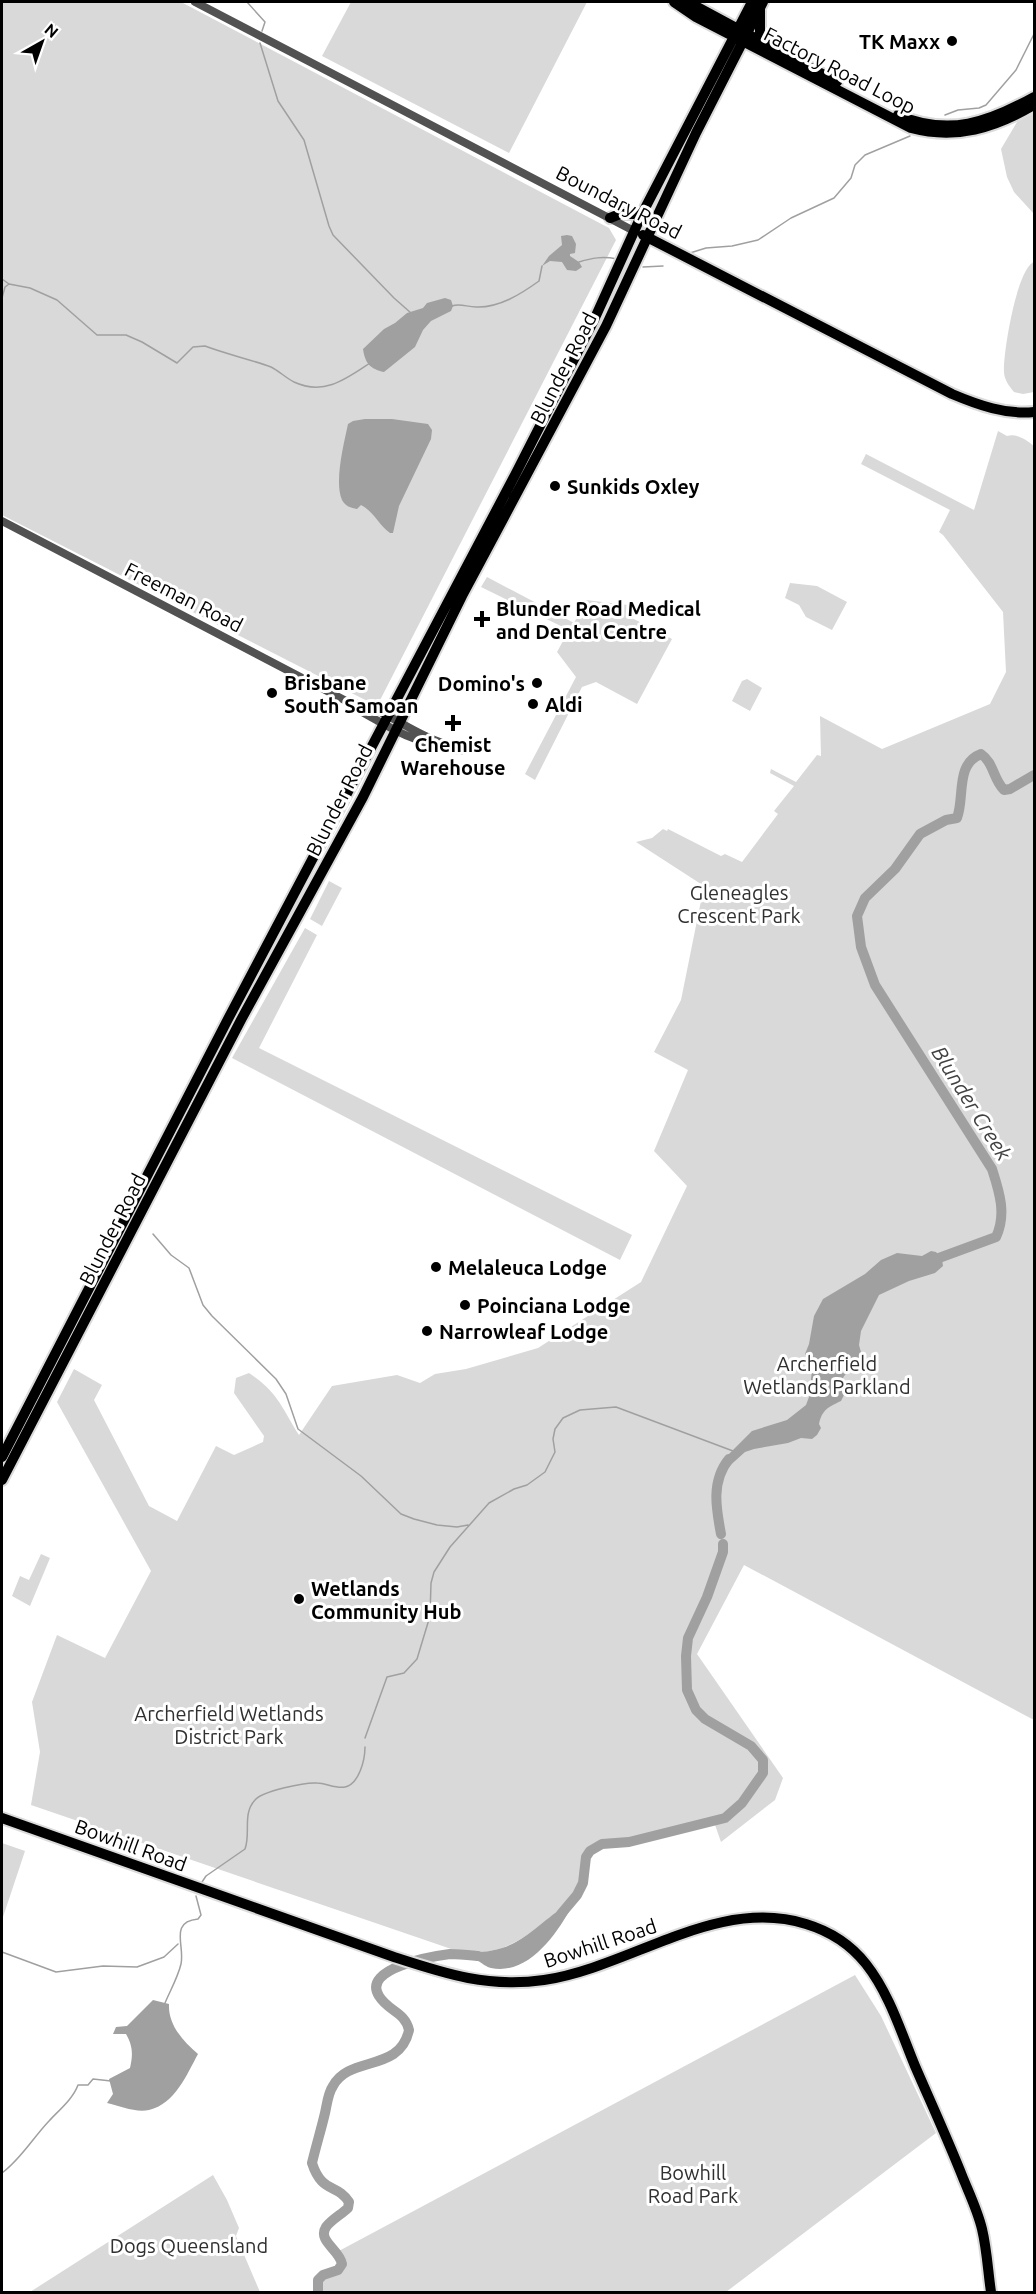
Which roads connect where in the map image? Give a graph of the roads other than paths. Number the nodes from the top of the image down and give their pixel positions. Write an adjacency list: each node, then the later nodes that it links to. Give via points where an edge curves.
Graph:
1 (195, 2): 12 (street, Boundary Road)
2 (674, 2): 5 (main road)
3 (688, 2): 6 (main road)
4 (758, 3): 6 (main road, Blunder Road); 7 (main road)
5 (718, 28): 6 (main road); 8 (main road)
6 (741, 34): 7 (main road, Factory Road Loop); 8 (main road, Blunder Road); 10 (main road, Factory Road Loop, via 898,122 921,130 974,131); 14 (main road, Blunder Road)
7 (760, 39): 9 (main road, Factory Road Loop, via 902,117 923,123 973,123)
8 (723, 59): 11 (main road, Blunder Road)
9 (1035, 97)
10 (1035, 105)
11 (642, 214): 12 (main road); 13 (main road, Blunder Road)
12 (610, 218): 13 (street, Boundary Road)
13 (634, 231): 14 (main road, Boundary Road); 17 (main road, Blunder Road, via 594,320)
14 (648, 238): 15 (main road, Boundary Road, via 952,394 994,409); 18 (main road, Blunder Road)
15 (1035, 412)
16 (2, 521): 17 (street, Freeman Road, via 350,703 360,704)
17 (386, 721): 18 (street, Freeman Road); 19 (main road, Blunder Road)
18 (397, 726): 18 (street, via 421,735 460,751 422,744); 20 (main road, Blunder Road)
19 (2, 1457)
20 (2, 1480)
21 (2, 1818): 22 (main road, Bowhill Road, via 394,1957 473,1980 530,1982 569,1975 698,1929 741,1918 782,1918 821,1929 866,1963 888,2000 978,2216)
22 (991, 2292)

